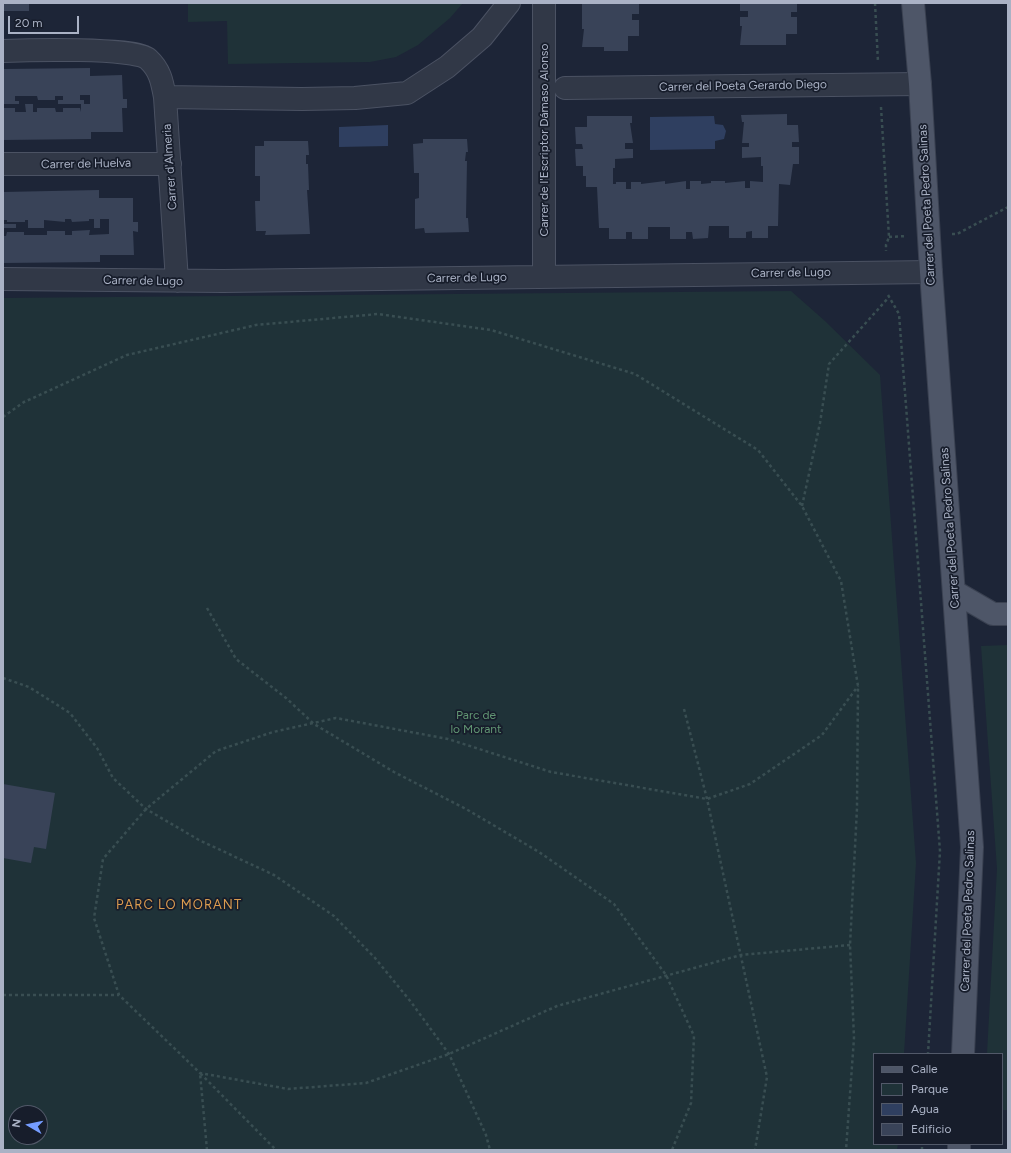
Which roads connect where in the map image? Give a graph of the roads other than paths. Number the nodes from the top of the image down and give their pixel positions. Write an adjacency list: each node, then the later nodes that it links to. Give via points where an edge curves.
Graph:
1 (509, 3): 7 (street, via 482,36 447,67 407,94 355,98)
2 (544, 3): 11 (street, Carrer de l'Escriptor Dámaso Alonso)
3 (913, 3): 5 (main road, Carrer del Poeta Pedro Salinas)
4 (3, 51): 7 (street, Carrer d'Almeria, via 121,52 147,57 160,72)
5 (920, 84): 6 (street, Carrer del Poeta Gerardo Diego); 10 (main road, Carrer del Poeta Pedro Salinas)
6 (565, 88)
7 (165, 97): 9 (street, Carrer d'Almeria)
8 (3, 164): 9 (street, Carrer de Huelva)
9 (170, 164): 13 (street, Carrer d'Almeria)
10 (931, 272): 11 (street, Carrer de Lugo); 14 (main road, Carrer del Poeta Pedro Salinas)
11 (544, 277): 13 (street, Carrer de Lugo)
12 (3, 279): 13 (street, Carrer de Lugo)
13 (177, 281)
14 (955, 592): 15 (main road, via 993,614); 16 (main road, Carrer del Poeta Pedro Salinas, via 972,847)
15 (1008, 614)
16 (963, 1053)

